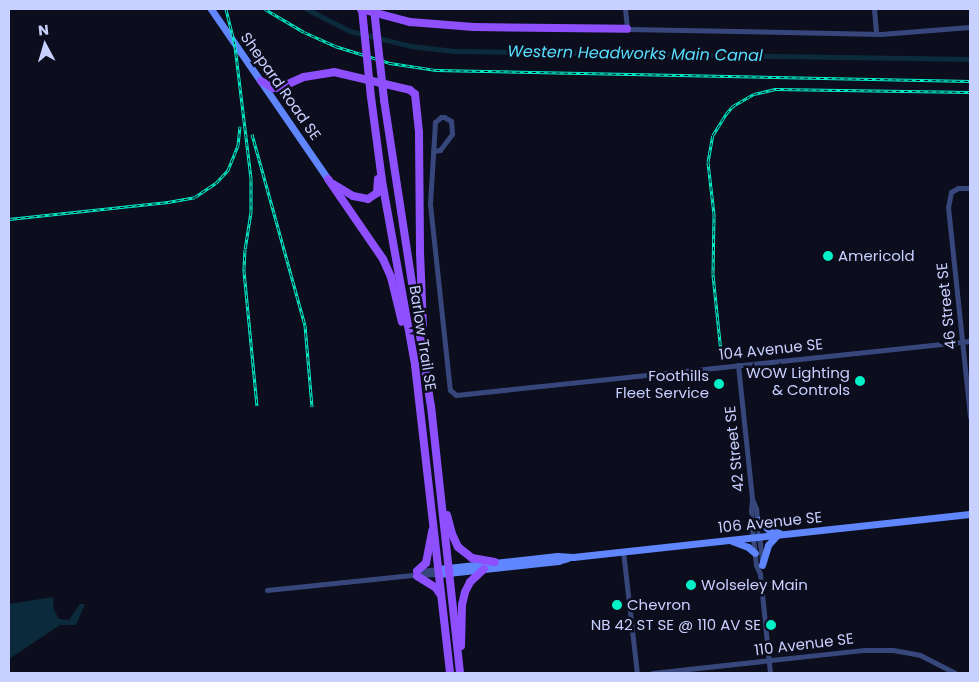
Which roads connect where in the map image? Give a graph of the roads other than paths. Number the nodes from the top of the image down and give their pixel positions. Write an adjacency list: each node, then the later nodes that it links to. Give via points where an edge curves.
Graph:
1 (211, 9): 9 (street, Shepard Road SE)
2 (361, 9): 7 (main road, via 410,22); 10 (main road, Barlow Trail SE, bridge)
3 (374, 9): 16 (main road, Barlow Trail SE, bridge, via 384,100)
4 (625, 9): 7 (street)
5 (874, 9): 8 (street)
6 (970, 27): 8 (street)
7 (627, 29): 8 (street)
8 (876, 33)
9 (260, 81): 12 (street, Shepard Road SE); 16 (main road, via 279,88 304,77 334,72 410,90 415,94 419,133)
10 (376, 141): 12 (main road, via 378,186 374,197 360,199); 18 (main road, Barlow Trail SE)
11 (434, 151): 11 (street, via 435,122 444,116 450,121 452,134 440,150); 17 (street, 104 Avenue SE, via 430,204 450,390 456,395)
12 (328, 179): 18 (main road, via 391,277)
13 (970, 188): 15 (street, 46 Street SE, via 951,192 948,207)
14 (970, 341): 15 (street, 104 Avenue SE)
15 (962, 342): 17 (street, 104 Avenue SE); 19 (street, 46 Street SE)
16 (422, 343): 20 (main road, Barlow Trail SE)
17 (738, 365): 21 (street, 42 Street SE)
18 (421, 416): 24 (main road, Barlow Trail SE)
19 (970, 417)
20 (439, 476): 31 (main road, via 458,547 472,558); 33 (main road, Barlow Trail SE)
21 (752, 499): 23 (street, 42 Street SE); 26 (street, 42 Street SE, via 750,511)
22 (970, 514): 25 (street, 106 Avenue SE)
23 (758, 520): 25 (street); 26 (street, 42 Street SE)
24 (434, 527): 35 (main road, Barlow Trail SE); 36 (main road, via 426,563)
25 (779, 535): 26 (street, 106 Avenue SE); 32 (street, via 768,545)
26 (756, 537): 27 (street, 106 Avenue SE); 29 (street, 42 Street SE); 32 (street, 42 Street SE)
27 (729, 540): 28 (street, 106 Avenue SE); 29 (street)
28 (624, 551): 30 (street, 106 Avenue SE); 43 (street)
29 (755, 553): 37 (street, 42 Street SE)
30 (573, 557): 31 (street, 106 Avenue SE); 34 (street, 106 Avenue SE)
31 (495, 562): 33 (street, 106 Avenue SE)
32 (762, 565): 37 (street, 42 Street SE)
33 (449, 570): 34 (street, 106 Avenue SE); 35 (street, 106 Avenue SE); 41 (main road, Barlow Trail SE)
34 (484, 570): 41 (main road, via 464,592)
35 (438, 571): 36 (street, 106 Avenue SE); 39 (main road, Barlow Trail SE)
36 (415, 574): 38 (street, 106 Avenue SE); 39 (main road, via 436,588)
37 (760, 574): 40 (street, 42 Street SE)
38 (267, 590)
39 (441, 596): 42 (main road, Barlow Trail SE)
40 (769, 661): 44 (street, 110 Avenue SE); 45 (street, 42 Street SE); 46 (street, 110 Avenue SE, via 864,650 893,650 920,655)
41 (460, 669)
42 (450, 673)
43 (637, 673)
44 (652, 673)
45 (770, 673)
46 (955, 673)

